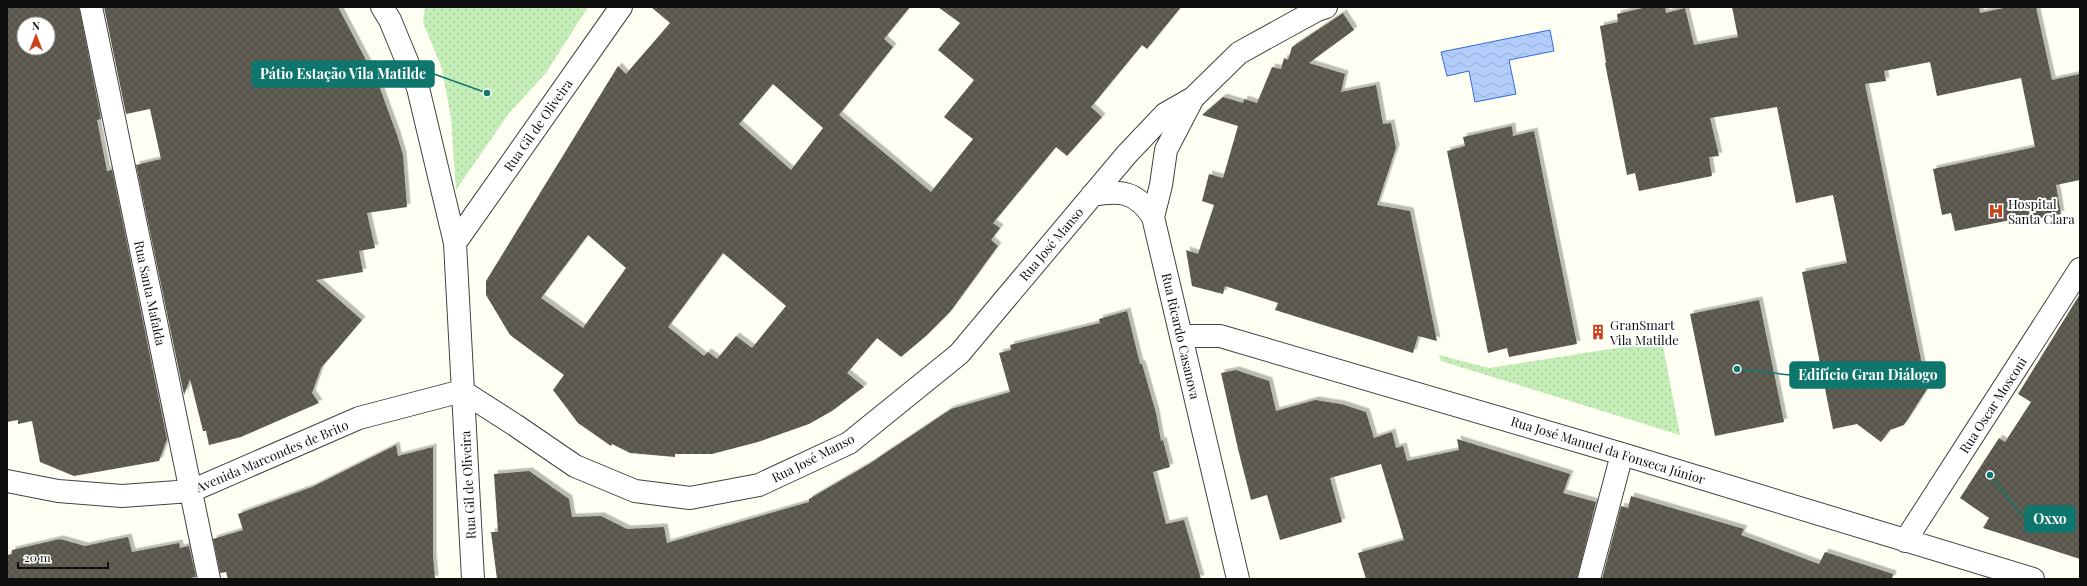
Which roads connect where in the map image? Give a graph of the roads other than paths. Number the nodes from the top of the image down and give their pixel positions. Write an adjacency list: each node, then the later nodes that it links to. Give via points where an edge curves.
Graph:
1 (91, 7): 14 (street, Rua Santa Mafalda)
2 (382, 7): 8 (street, Rua Gil de Oliveira, via 390,20 418,88)
3 (621, 7): 8 (street, Rua Gil de Oliveira)
4 (1326, 7): 5 (street, Rua José Manso, via 1239,53)
5 (1192, 98): 6 (street, Rua José Manso, via 1165,114); 7 (street, Rua Ricardo Casanova, via 1166,150)
6 (1092, 196): 7 (street, Rua José Manso, via 1117,192 1130,194 1144,204); 11 (street, Rua José Manso, via 959,354 849,443 759,485 690,498 636,491 575,466)
7 (1153, 217): 10 (street, Rua Ricardo Casanova)
8 (455, 243): 11 (street, Rua Gil de Oliveira)
9 (2080, 269): 15 (street, Rua Oscar Mosconi)
10 (1181, 336): 12 (street, Rua José Manuel da Fonseca Júnior, via 1220,336); 18 (street, Rua Ricardo Casanova)
11 (462, 391): 14 (street, Avenida Marcondes de Brito, via 360,418); 17 (street, Rua Gil de Oliveira)
12 (1622, 454): 15 (street, Rua José Manuel da Fonseca Júnior); 19 (street)
13 (7, 481): 14 (street, Avenida Marcondes de Brito, via 58,491 122,496)
14 (191, 491): 16 (street, Rua Santa Mafalda)
15 (1905, 541): 20 (street, Rua José Manuel da Fonseca Júnior)
16 (209, 579)
17 (473, 579)
18 (1238, 579)
19 (1589, 579)
20 (2033, 579)

